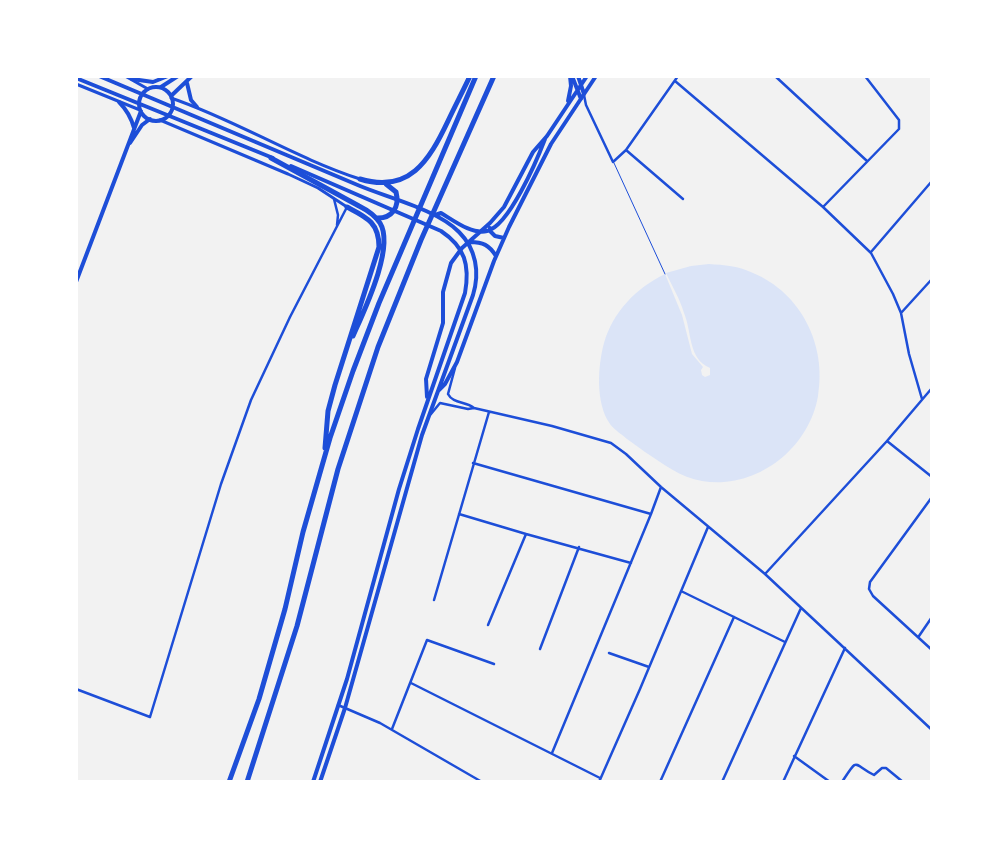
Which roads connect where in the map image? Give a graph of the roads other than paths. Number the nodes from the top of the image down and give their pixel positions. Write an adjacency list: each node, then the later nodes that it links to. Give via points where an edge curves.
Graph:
1 (99, 76): 50 (main road)
2 (125, 76): 17 (street)
3 (168, 76): 17 (main road, via 153,82)
4 (178, 76): 22 (main road)
5 (192, 76): 19 (main road)
6 (470, 76): 44 (highway, via 440,137 422,165 412,174)
7 (476, 76): 71 (highway, via 379,303)
8 (494, 76): 107 (highway, via 378,347 338,469 297,626)
9 (571, 76): 24 (main road); 29 (main road)
10 (578, 76): 21 (main road)
11 (587, 76): 21 (main road)
12 (596, 76): 25 (main road)
13 (678, 76): 18 (street)
14 (775, 76): 40 (street)
15 (865, 76): 40 (street, via 900,124 899,129)
16 (76, 78): 39 (main road)
17 (132, 79): 23 (street)
18 (675, 80): 37 (street); 48 (street)
19 (186, 83): 26 (main road); 31 (main road)
20 (76, 84): 28 (street)
21 (580, 85): 24 (main road); 25 (main road)
22 (161, 88): 23 (main road); 26 (main road)
23 (148, 89): 32 (main road, via 140,98)
24 (577, 90): 27 (main road); 29 (main road)
25 (584, 94): 27 (main road); 30 (street)
26 (171, 97): 31 (street); 34 (main road, via 172,107)
27 (581, 99): 30 (street); 53 (main road, via 551,144)
28 (119, 102): 32 (street); 35 (main road, via 127,110)
29 (567, 104): 36 (main road)
30 (586, 105): 41 (street)
31 (197, 107): 42 (street)
32 (141, 111): 33 (main road); 35 (main road)
33 (150, 119): 34 (main road); 38 (main road, via 142,125)
34 (160, 120): 45 (street, via 288,174)
35 (134, 128): 38 (main road)
36 (547, 136): 50 (main road, via 521,190 496,227 486,232 468,228 441,213); 51 (main road, via 533,152 504,206)
37 (626, 150): 41 (street); 46 (street)
38 (125, 152): 59 (main road)
39 (271, 158): 61 (highway, via 370,212 380,222 384,233 385,247 380,265); 66 (main road, via 441,231 460,249 467,270 465,293)
40 (867, 161): 48 (street)
41 (614, 162): 57 (lane)
42 (360, 179): 44 (highway)
43 (932, 181): 55 (street)
44 (384, 184): 49 (highway, via 396,192 398,202 392,214 378,218)
45 (334, 199): 47 (street); 52 (street, via 338,215)
46 (683, 199)
47 (347, 206): 49 (highway); 52 (street)
48 (823, 207): 55 (street)
49 (358, 213): 61 (highway, via 376,229 379,247)
50 (435, 215): 64 (main road, via 459,231 468,243 478,274)
51 (490, 223): 53 (main road, via 491,234); 54 (main road)
52 (336, 229): 98 (street, via 251,400 208,526 150,717)
53 (504, 238): 56 (main road)
54 (470, 242): 56 (main road, via 483,242); 66 (main road, via 462,248 447,275 443,292 443,323 426,379)
55 (871, 253): 60 (street)
56 (496, 256): 62 (main road)
57 (665, 274)
58 (932, 279): 60 (street)
59 (76, 282)
60 (901, 313): 65 (street)
61 (343, 359): 71 (highway, via 328,411)
62 (457, 362): 64 (main road); 67 (street, via 448,394 455,401)
63 (932, 388): 65 (street)
64 (438, 392): 69 (main road)
65 (922, 399): 70 (street)
66 (428, 400): 99 (main road, via 399,489)
67 (474, 408): 68 (street); 69 (street, via 440,403)
68 (489, 412): 72 (street); 74 (street, via 608,441)
69 (428, 418): 100 (main road)
70 (887, 441): 73 (street); 82 (street)
71 (324, 459): 106 (highway, via 259,699)
72 (472, 463): 76 (street); 77 (street)
73 (932, 477)
74 (661, 487): 77 (street); 78 (street)
75 (932, 497): 89 (street, via 870,582 869,589)
76 (459, 514): 79 (street); 84 (street)
77 (651, 514): 81 (street)
78 (708, 526): 82 (street); 83 (street)
79 (526, 534): 80 (street); 88 (street)
80 (579, 547): 81 (street); 92 (street)
81 (631, 562): 103 (street)
82 (765, 574): 85 (street)
83 (681, 591): 86 (street); 96 (street)
84 (434, 600)
85 (801, 608): 90 (street); 91 (street)
86 (734, 617): 90 (street); 111 (street)
87 (932, 617): 89 (street)
88 (488, 625)
89 (919, 636): 93 (street)
90 (785, 642): 112 (street)
91 (845, 648): 102 (street); 104 (street)
92 (540, 649)
93 (932, 650)
94 (610, 653): 96 (street)
95 (494, 664): 97 (street, via 426,640)
96 (649, 667): 105 (street)
97 (411, 683): 101 (street); 103 (street)
98 (76, 688)
99 (338, 705): 100 (street); 108 (main road)
100 (345, 708): 101 (street); 109 (main road)
101 (392, 729): 110 (street)
102 (932, 730)
103 (552, 753): 105 (street)
104 (794, 756): 113 (street); 114 (street)
105 (600, 780)
106 (230, 782)
107 (247, 782)
108 (313, 782)
109 (320, 782)
110 (482, 782)
111 (660, 782)
112 (722, 782)
113 (783, 782)
114 (830, 782)
115 (842, 782): 116 (street, via 852,766 859,764 874,775 886,768)
116 (903, 782)

